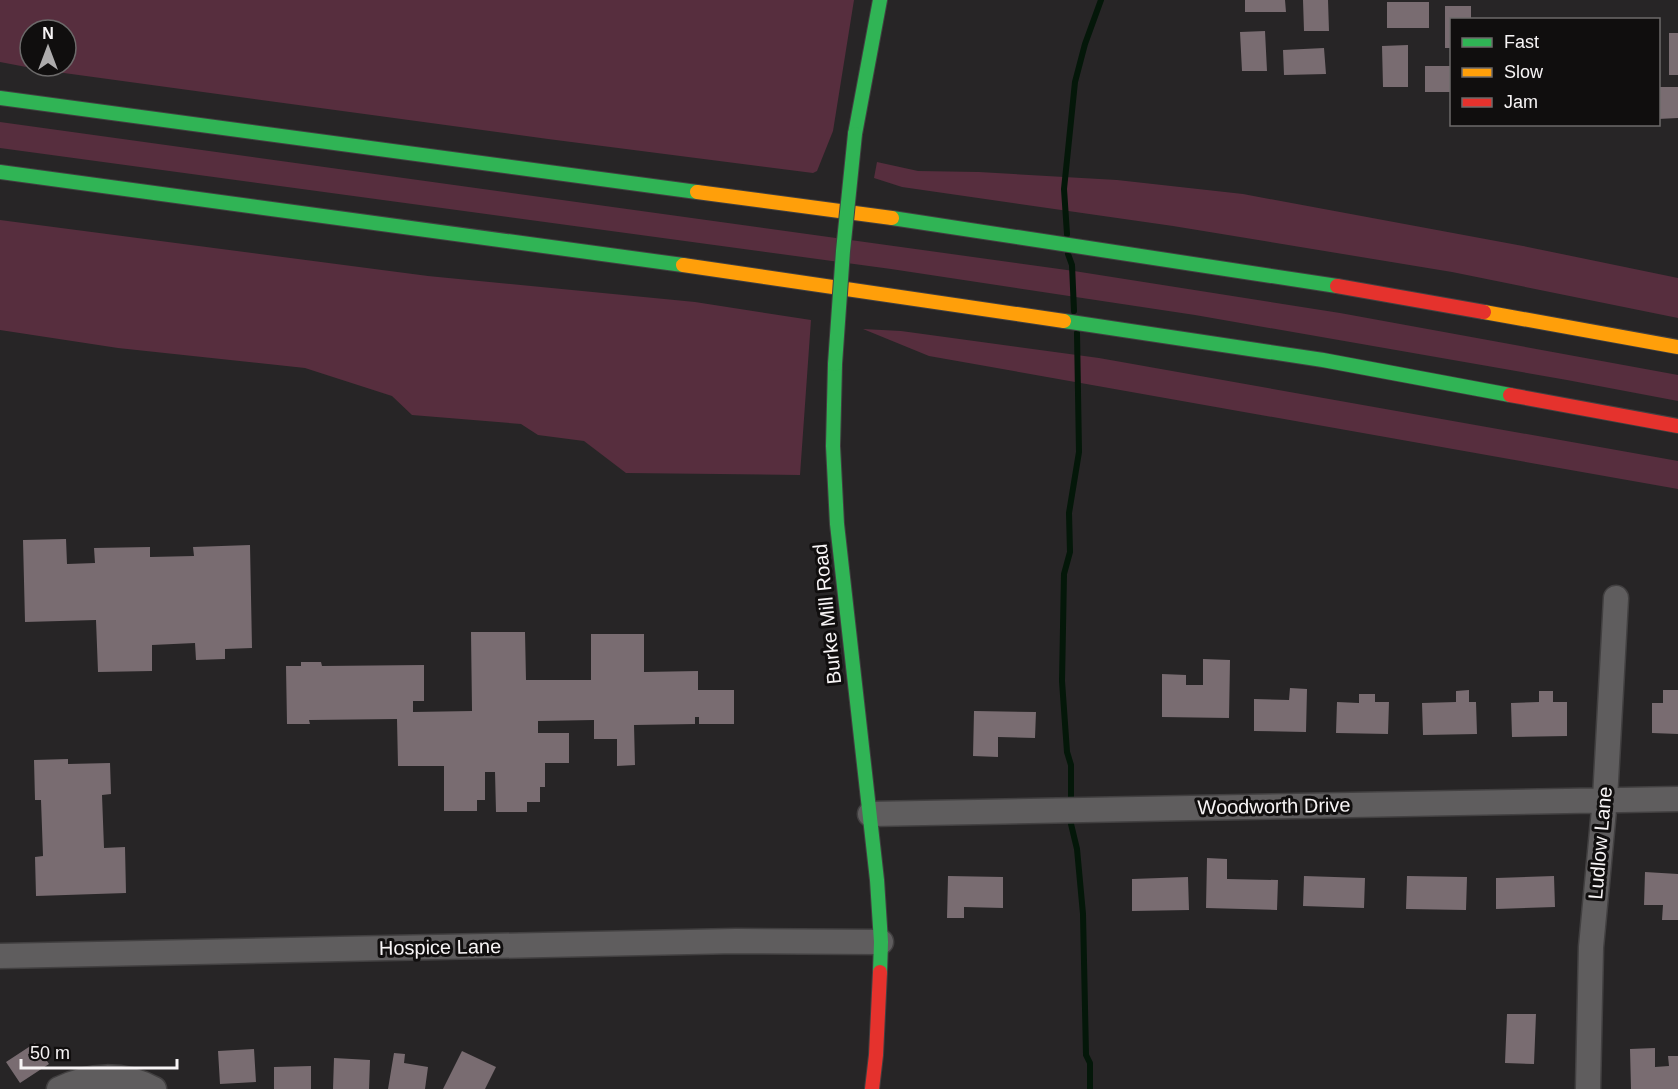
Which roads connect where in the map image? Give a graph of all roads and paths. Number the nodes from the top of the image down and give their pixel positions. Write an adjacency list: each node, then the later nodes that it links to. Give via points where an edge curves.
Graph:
1 (880, 0): 11 (main road, Burke Mill Road, bridge, via 855,134 835,364 833,446 837,524)
2 (32, 88): 4 (main road)
3 (0, 98): 4 (main road)
4 (203, 126): 6 (main road, via 855,213 1265,274)
5 (0, 174): 7 (main road, via 882,293 1323,360)
6 (1678, 347)
7 (1678, 426)
8 (1616, 598): 10 (street, Ludlow Lane)
9 (1678, 799): 10 (street, Woodworth Drive)
10 (1605, 800): 11 (street, Woodworth Drive); 17 (street, Ludlow Lane, via 1591,947)
11 (870, 814): 12 (main road, Burke Mill Road)
12 (881, 942): 13 (street, Hospice Lane, via 736,941); 16 (main road, Burke Mill Road)
13 (0, 956)
14 (59, 1089): 15 (street, via 96,1077 125,1078)
15 (154, 1089)
16 (872, 1089)
17 (1588, 1089)

